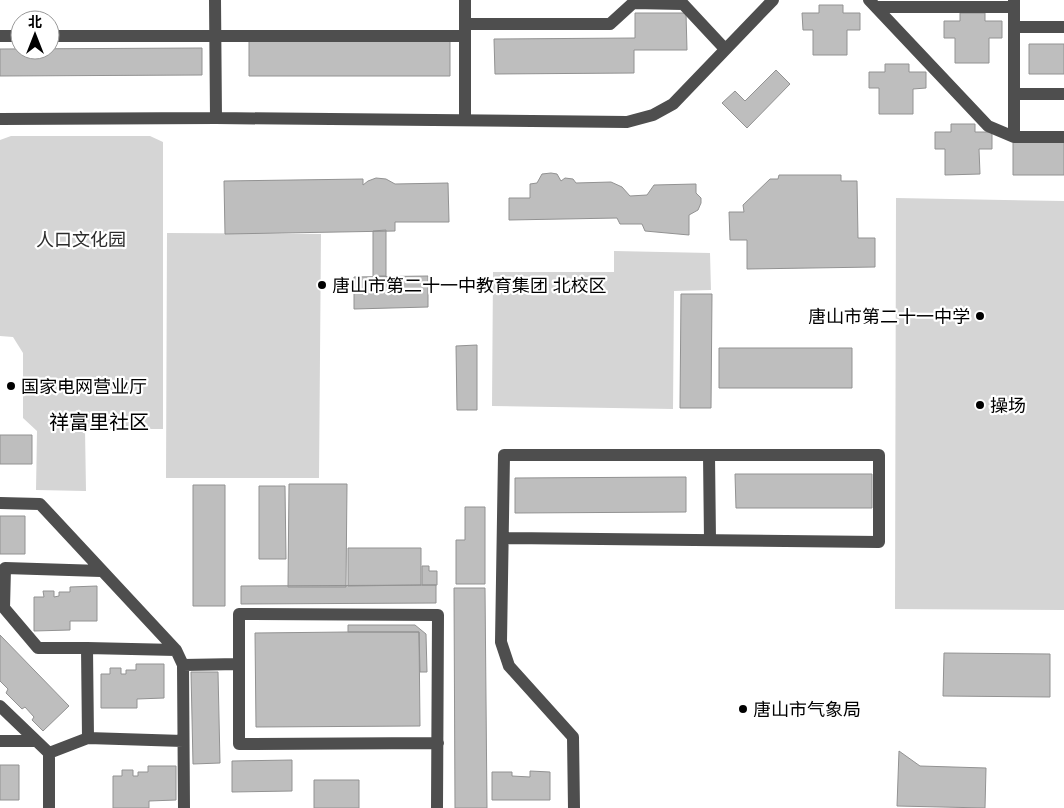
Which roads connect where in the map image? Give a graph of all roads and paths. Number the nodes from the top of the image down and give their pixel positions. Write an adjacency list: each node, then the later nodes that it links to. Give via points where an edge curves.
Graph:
1 (215, 0): 9 (street)
2 (465, 0): 8 (street)
3 (773, 0): 11 (street)
4 (872, 4): 5 (street); 17 (street, via 988,126)
5 (1014, 4): 6 (street)
6 (1014, 27): 7 (street); 12 (street)
7 (1064, 27)
8 (465, 30): 9 (street); 11 (street, via 610,24 633,4 683,4); 16 (street)
9 (215, 35): 10 (street); 14 (street)
10 (60, 36)
11 (726, 49): 16 (street, via 674,104 627,122)
12 (1014, 94): 13 (street); 17 (street)
13 (1064, 94)
14 (216, 118): 15 (street); 16 (street)
15 (0, 119)
16 (465, 120)
17 (1014, 137): 18 (street)
18 (1064, 137)
19 (709, 455): 21 (street, via 504,455); 22 (street); 22 (street, via 880,455 879,542)
20 (0, 503): 23 (street, via 40,504)
21 (504, 538): 22 (street); 38 (street, via 502,642 509,666 573,737)
22 (710, 540)
23 (101, 571): 24 (street, via 4,568 4,608 38,648); 25 (street)
24 (87, 648): 25 (street); 29 (street)
25 (176, 650): 27 (street)
26 (239, 664): 27 (street); 33 (street, via 239,744); 33 (street, via 239,614 438,615)
27 (183, 665): 32 (street)
28 (0, 706): 31 (street)
29 (88, 738): 32 (street); 34 (street)
30 (0, 741): 31 (street)
31 (36, 741): 34 (street)
32 (183, 741): 36 (street)
33 (438, 743): 37 (street)
34 (49, 754): 35 (street)
35 (49, 808)
36 (184, 808)
37 (436, 808)
38 (574, 808)

